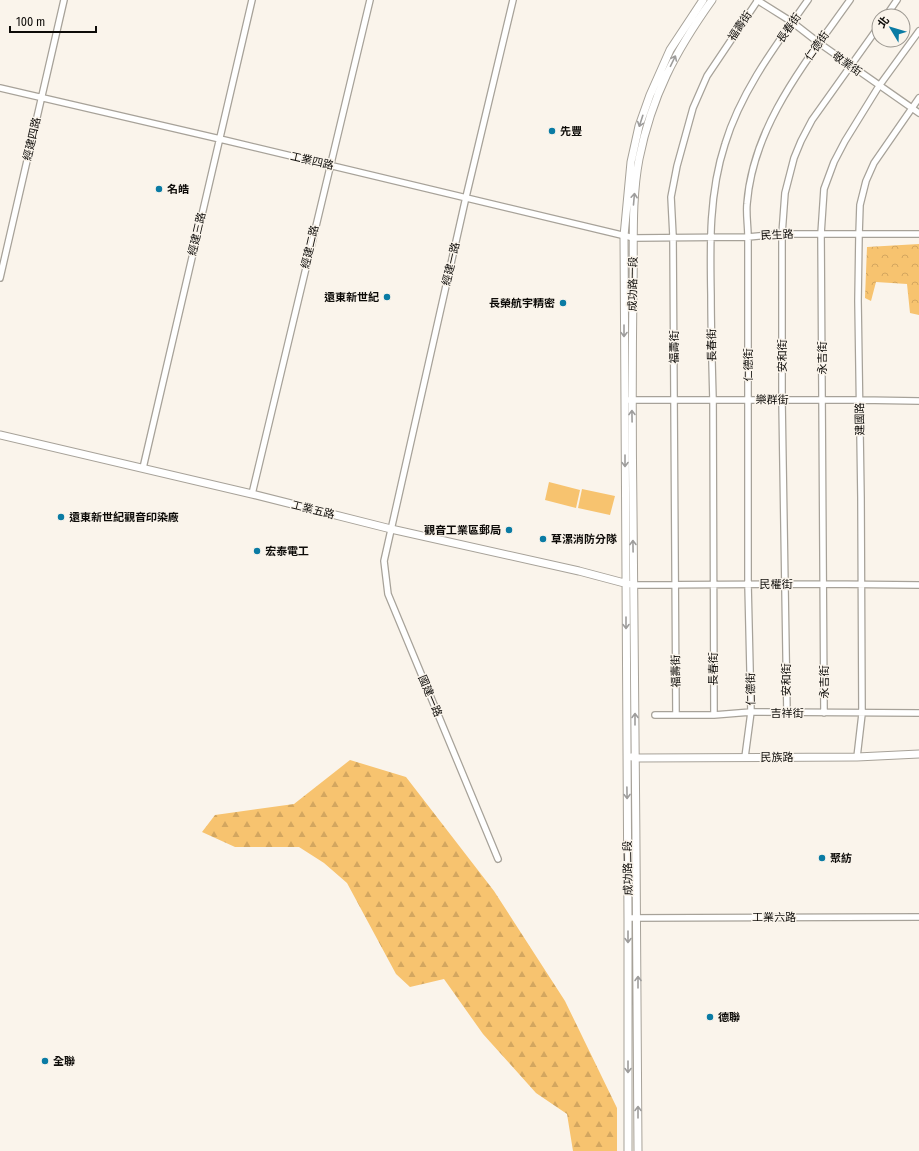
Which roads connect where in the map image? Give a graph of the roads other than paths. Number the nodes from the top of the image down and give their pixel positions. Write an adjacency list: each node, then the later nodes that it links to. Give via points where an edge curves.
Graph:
1 (64, 0): 17 (street, 經建四路)
2 (252, 0): 21 (street, 經建三路)
3 (370, 0): 22 (street, 經建二路)
4 (513, 0): 23 (street, 經建一路)
5 (703, 0): 28 (street, 成功路一段, one-way to 28, via 670,50 650,95 631,162)
6 (712, 0): 32 (street, 成功路一段, one-way to 6, via 636,178 652,107 677,52)
7 (757, 0): 10 (street, 敬業街); 29 (street, 福壽街, via 707,76 693,108 671,197)
8 (808, 0): 10 (street, 長春街)
9 (850, 0): 13 (street, 仁德街)
10 (792, 22): 13 (street, 敬業街); 30 (street, 長春街, via 744,96 727,137 713,198)
11 (919, 31): 15 (street, 永吉街)
12 (871, 37): 14 (street, 安和街)
13 (819, 44): 14 (street, 敬業街); 31 (street, 仁德街, via 787,89 759,146 747,204)
14 (850, 66): 15 (street, 敬業街); 24 (street, 安和街, via 812,120 794,158 785,193)
15 (879, 86): 19 (street, 敬業街); 25 (street, 永吉街, via 834,162 824,189)
16 (0, 88): 17 (street, 工業四路)
17 (41, 98): 21 (street, 工業四路); 33 (street, 經建四路)
18 (919, 98): 19 (street, 建國路)
19 (912, 108): 20 (street, 敬業街); 27 (street, 建國路, via 874,163 866,181 860,205)
20 (919, 113)
21 (220, 139): 22 (street, 工業四路); 43 (street, 經建三路)
22 (330, 165): 23 (street, 工業四路); 44 (street, 經建二路)
23 (466, 197): 28 (street, 工業四路); 45 (street, 經建一路)
24 (782, 234): 25 (street, 民生路); 31 (street, 民生路); 37 (street, 安和街)
25 (821, 234): 27 (street, 民生路); 38 (street, 永吉街)
26 (919, 234): 27 (street, 民生路)
27 (859, 235): 39 (street, 建國路)
28 (624, 236): 32 (street, 工業四路); 34 (street, 成功路一段, one-way to 34)
29 (673, 236): 30 (street, 民生路); 32 (street, 民生路); 35 (street, 福壽街)
30 (710, 237): 31 (street, 民生路); 40 (street, 長春街)
31 (748, 237): 36 (street, 仁德街)
32 (634, 238): 34 (street, 成功路一段)
33 (0, 278)
34 (628, 400): 35 (street, 樂群街); 46 (street, 成功路一段, one-way to 46); 51 (street, 成功路一段, one-way to 34)
35 (674, 400): 40 (street, 樂群街); 52 (street, 福壽街)
36 (748, 400): 37 (street, 樂群街); 40 (street, 樂群街); 48 (street, 仁德街)
37 (782, 400): 38 (street, 樂群街); 49 (street, 安和街)
38 (822, 400): 39 (street, 樂群街); 50 (street, 永吉街)
39 (860, 400): 41 (street, 樂群街); 53 (street, 建國路)
40 (713, 401): 47 (street, 長春街)
41 (919, 401)
42 (0, 435): 43 (street, 工業五路)
43 (143, 468): 44 (street, 工業五路)
44 (252, 494): 45 (street, 工業五路)
45 (391, 529): 46 (street, 工業五路); 68 (street, 國建一路, via 384,560 388,594)
46 (626, 584): 51 (street, 工業五路); 63 (street, 成功路二段, one-way to 63)
47 (713, 584): 48 (street, 民權街); 52 (street, 民權街); 62 (street, 長春街)
48 (748, 584): 49 (street, 民權街); 55 (street, 仁德街)
49 (786, 584): 50 (street, 民權街); 56 (street, 安和街)
50 (824, 584): 53 (street, 民權街); 57 (street, 永吉街)
51 (634, 585): 52 (street, 民權街); 66 (street, 成功路二段, one-way to 51)
52 (674, 585): 61 (street, 福壽街)
53 (862, 585): 54 (street, 民權街); 59 (street, 建國路)
54 (919, 585)
55 (751, 712): 56 (street, 吉祥街); 62 (street, 吉祥街); 67 (street, 仁德街)
56 (787, 713): 57 (street, 吉祥街)
57 (824, 713): 59 (street, 吉祥街)
58 (919, 713): 59 (street, 吉祥街)
59 (862, 714): 65 (street, 建國路)
60 (655, 715): 61 (street, 吉祥街)
61 (676, 715): 62 (street, 吉祥街)
62 (714, 715)
63 (626, 754): 66 (street); 71 (street, 成功路二段, one-way to 71)
64 (919, 754): 65 (street, 民族路)
65 (857, 757): 67 (street, 民族路)
66 (635, 758): 67 (street, 民族路); 69 (street, 成功路二段)
67 (745, 758)
68 (498, 859)
69 (638, 917): 70 (street, 工業六路); 71 (street, 工業六路); 73 (street, 成功路二段, one-way to 69)
70 (919, 917)
71 (628, 918): 72 (street, 成功路二段, one-way to 72)
72 (628, 1151)
73 (638, 1151)

